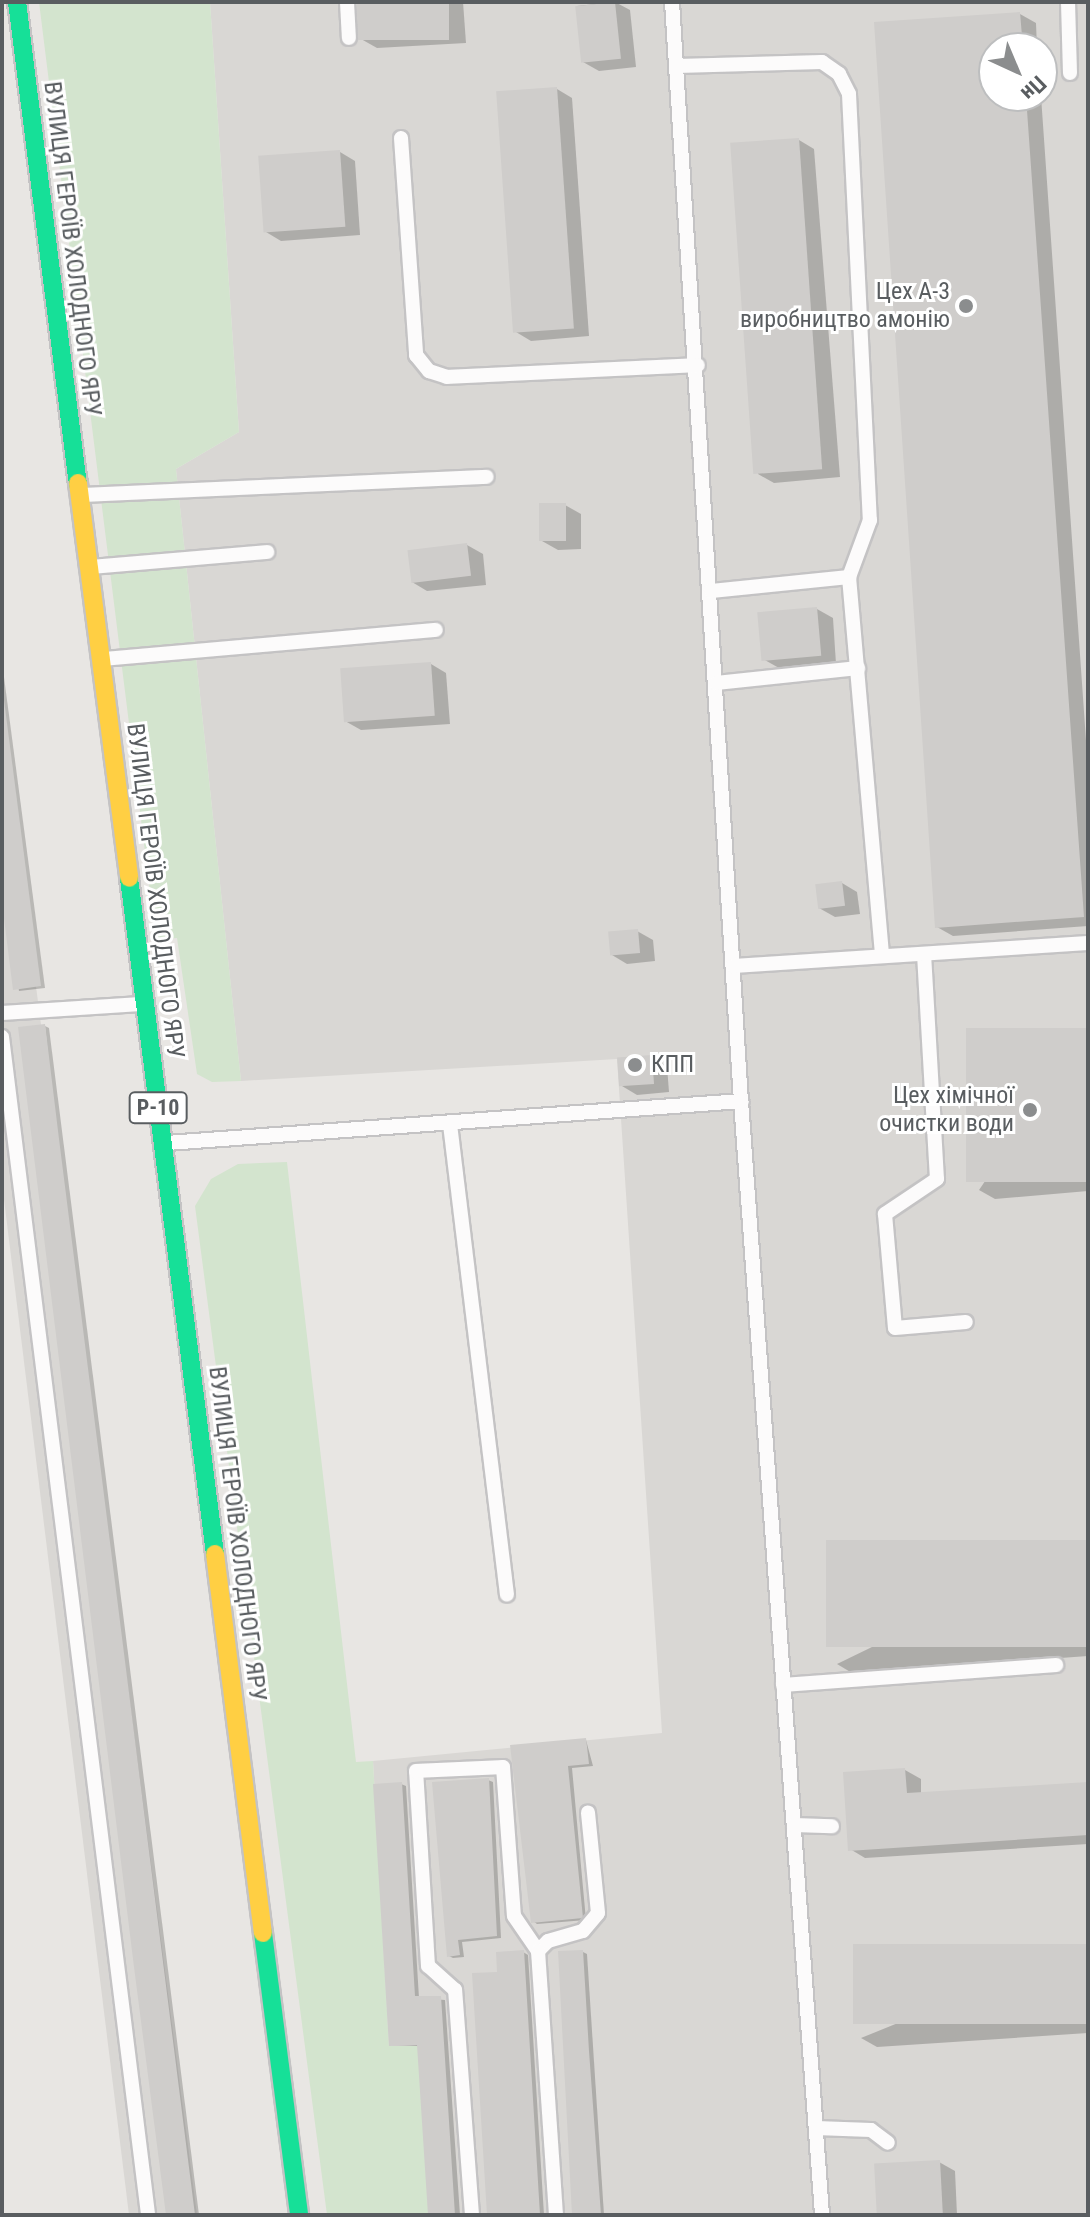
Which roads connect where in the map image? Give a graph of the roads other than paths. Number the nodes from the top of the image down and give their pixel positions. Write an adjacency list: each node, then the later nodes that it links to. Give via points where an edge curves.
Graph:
1 (17, 2): 11 (main road, ВУЛИЦЯ ГЕРОЇВ ХОЛОДНОГО ЯРУ / Р-10)
2 (347, 2): 5 (lane)
3 (672, 2): 6 (lane)
4 (1068, 2): 7 (lane)
5 (349, 38)
6 (677, 66): 9 (lane); 14 (lane, via 822,62 839,74 849,94 870,520)
7 (1070, 73)
8 (401, 138): 9 (lane, via 416,355 429,371 447,377)
9 (698, 365): 15 (lane)
10 (487, 477): 11 (lane)
11 (79, 495): 13 (main road, ВУЛИЦЯ ГЕРОЇВ ХОЛОДНОГО ЯРУ / Р-10)
12 (267, 552): 13 (lane)
13 (91, 567): 17 (main road, ВУЛИЦЯ ГЕРОЇВ ХОЛОДНОГО ЯРУ / Р-10)
14 (849, 577): 15 (lane); 18 (lane)
15 (711, 591): 19 (lane)
16 (436, 630): 17 (lane)
17 (103, 659): 24 (main road, ВУЛИЦЯ ГЕРОЇВ ХОЛОДНОГО ЯРУ / Р-10)
18 (858, 668): 19 (lane); 22 (lane)
19 (716, 683): 23 (lane)
20 (1088, 943): 21 (lane)
21 (924, 954): 22 (lane); 30 (lane, via 937,1179 885,1214 895,1328)
22 (882, 956): 23 (lane)
23 (733, 966): 27 (lane)
24 (145, 1004): 25 (lane); 29 (main road, ВУЛИЦЯ ГЕРОЇВ ХОЛОДНОГО ЯРУ / Р-10)
25 (2, 1013)
26 (2, 1037): 40 (lane)
27 (741, 1101): 28 (lane); 33 (lane)
28 (450, 1124): 29 (lane); 31 (lane)
29 (162, 1144): 41 (main road, ВУЛИЦЯ ГЕРОЇВ ХОЛОДНОГО ЯРУ / Р-10)
30 (966, 1322)
31 (507, 1595)
32 (1056, 1665): 33 (lane)
33 (783, 1685): 35 (lane)
34 (588, 1812): 37 (lane, via 598,1913 583,1931 548,1941)
35 (794, 1825): 36 (lane); 38 (lane)
36 (832, 1826)
37 (538, 1951): 42 (lane, via 514,1916 503,1767 416,1771 428,1966 455,1990); 43 (lane)
38 (816, 2128): 39 (lane, via 871,2130); 44 (lane)
39 (888, 2143)
40 (148, 2215)
41 (299, 2215)
42 (472, 2215)
43 (556, 2215)
44 (822, 2215)

